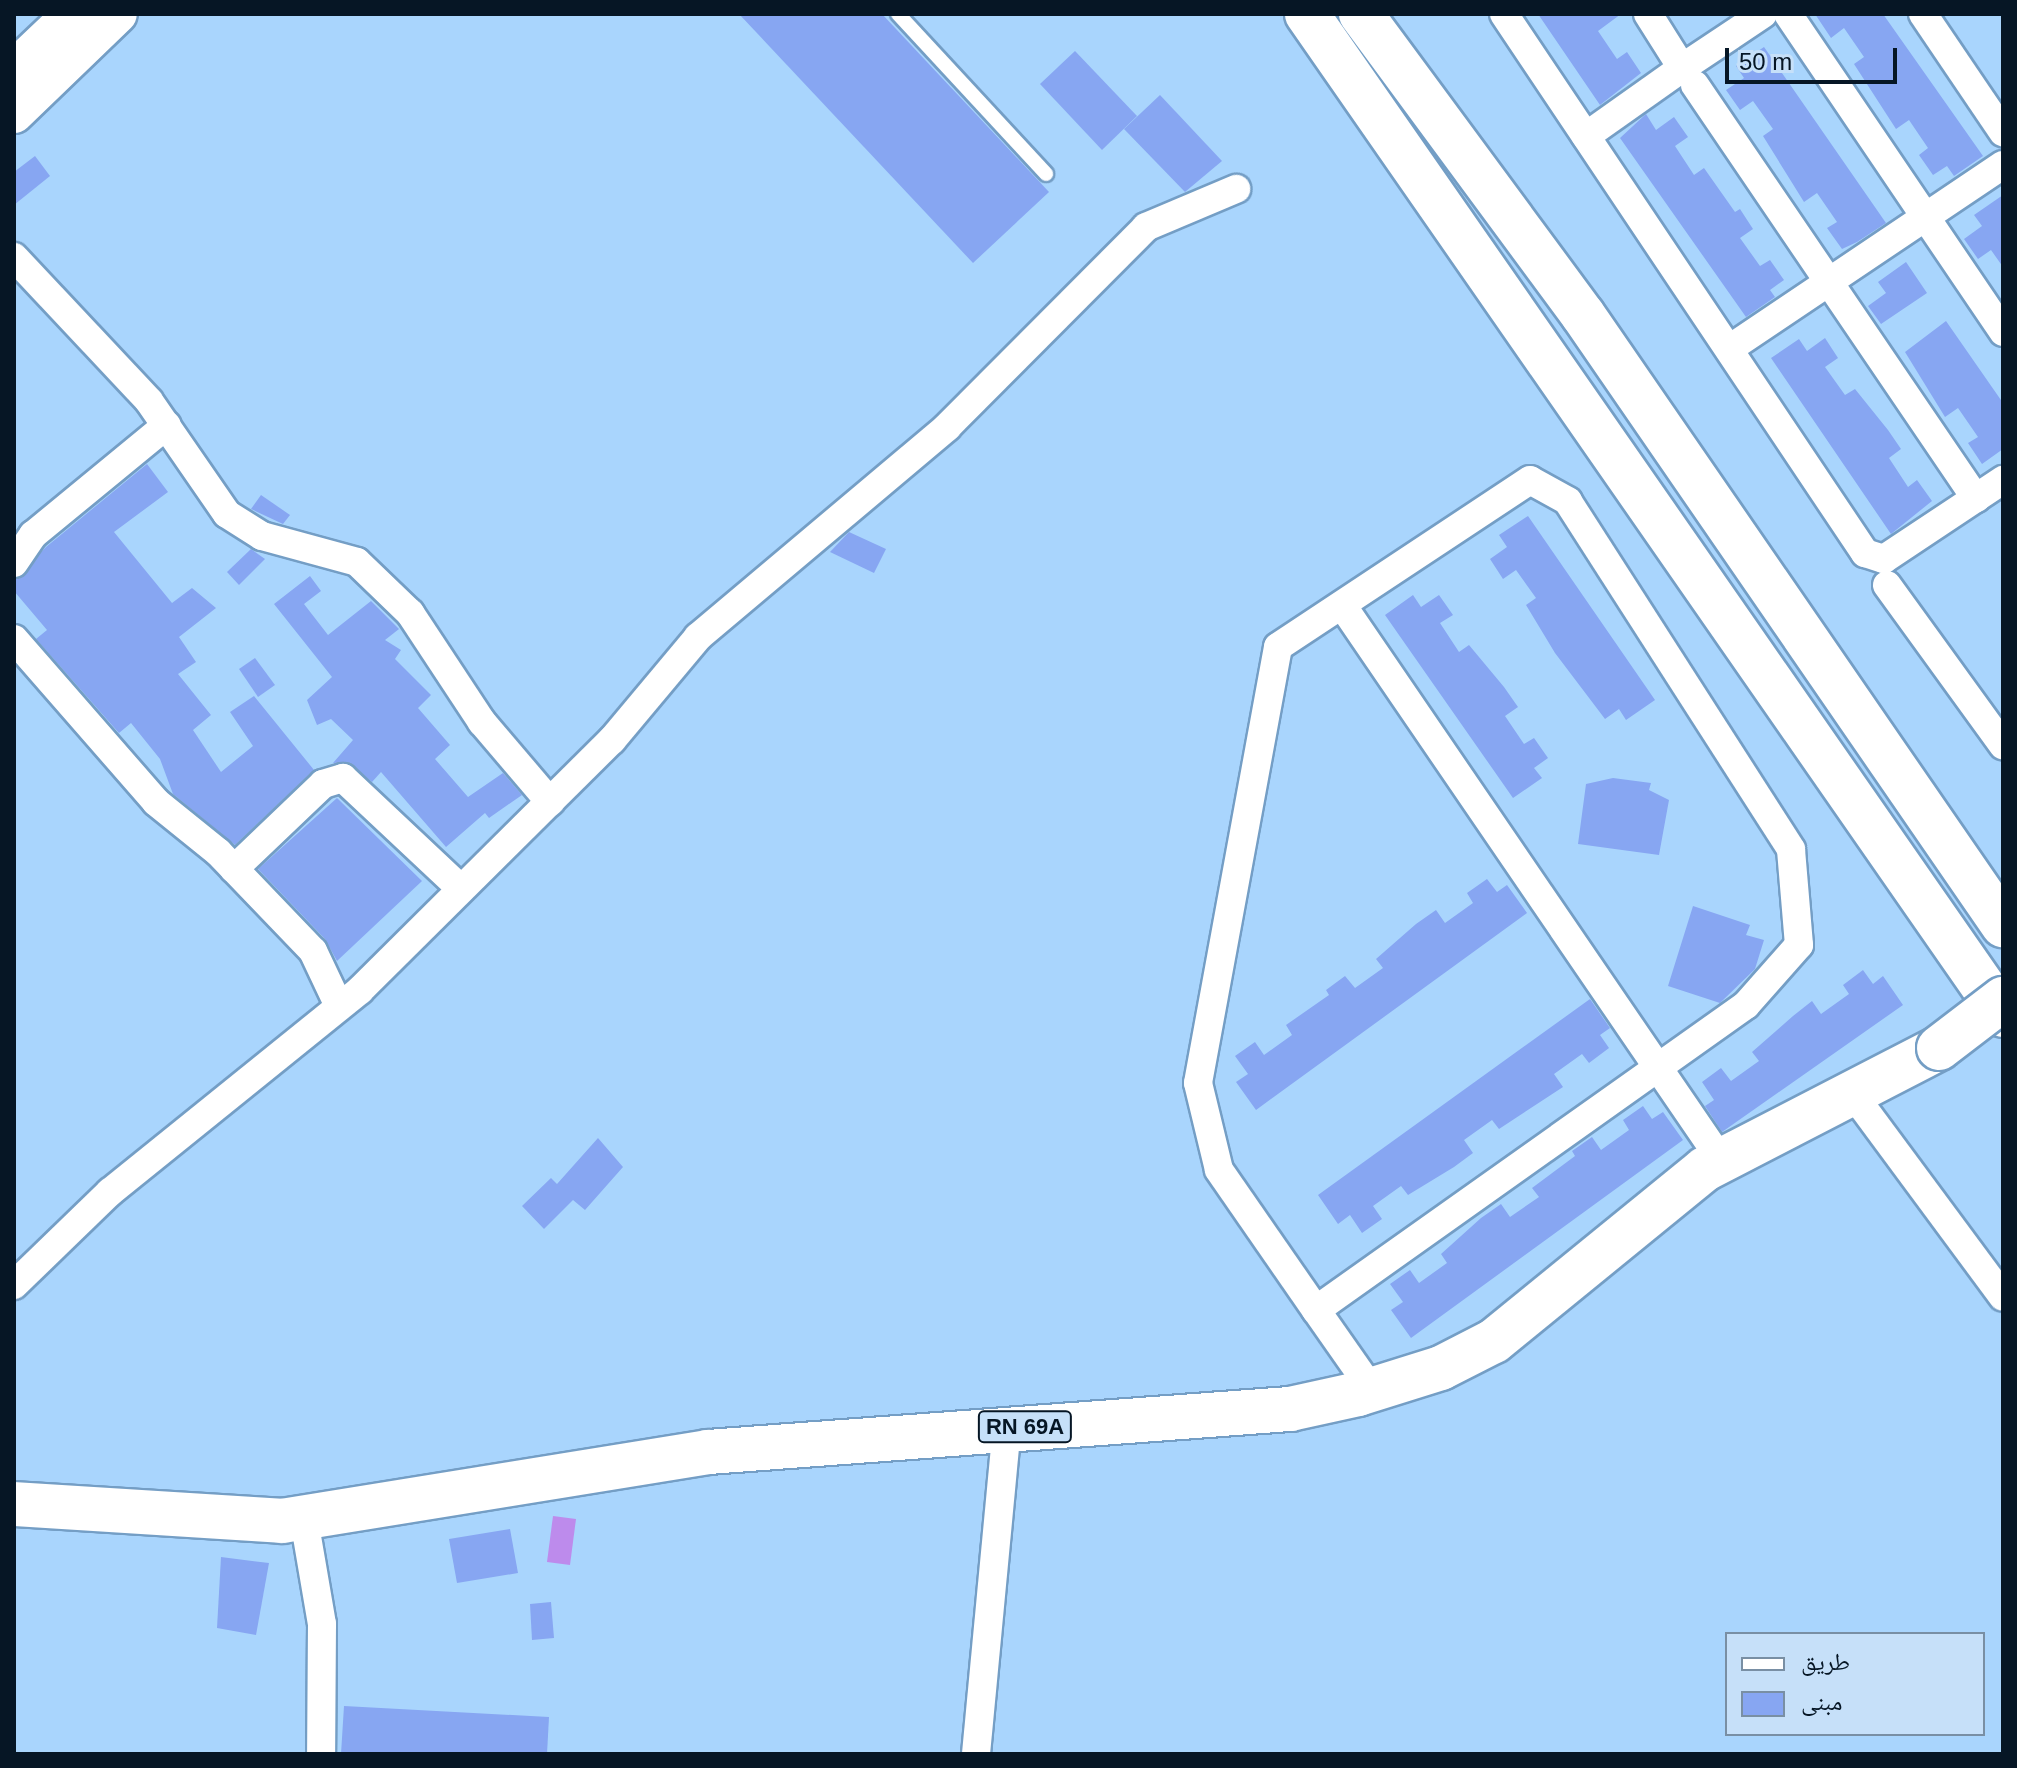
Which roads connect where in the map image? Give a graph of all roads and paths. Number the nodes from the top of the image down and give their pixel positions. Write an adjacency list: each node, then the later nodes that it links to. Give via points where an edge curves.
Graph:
1 (72, 14): 11 (main road)
2 (118, 14): 13 (main road)
3 (898, 14): 17 (lane)
4 (1307, 14): 38 (main road)
5 (1361, 14): 35 (main road, via 1583,315)
6 (1504, 14): 15 (street)
7 (1648, 14): 12 (street)
8 (1763, 14): 12 (street)
9 (1788, 14): 19 (street)
10 (1923, 14): 14 (street)
11 (14, 69)
12 (1689, 77): 15 (street); 21 (street)
13 (14, 114)
14 (2003, 132)
15 (1586, 136): 23 (street)
16 (2003, 165): 19 (street)
17 (1046, 174)
18 (1236, 189): 32 (street, via 1146,227 947,427 698,637)
19 (1927, 219): 21 (street); 22 (street)
20 (14, 257): 24 (street)
21 (1830, 283): 23 (street); 26 (street)
22 (2003, 332)
23 (1729, 349): 26 (street, via 1873,560 1898,551)
24 (167, 425): 27 (street, via 33,535); 32 (street, via 227,514 262,536 357,562 410,613 482,722)
25 (2003, 480): 26 (street)
26 (1976, 498)
27 (14, 563)
28 (1887, 585): 31 (street)
29 (1342, 605): 39 (street); 39 (street, via 1530,480 1568,501 1791,849 1799,945 1746,1005); 44 (street, via 1278,647 1198,1083 1219,1170)
30 (14, 639): 33 (street, via 156,802)
31 (2003, 745)
32 (550, 802): 34 (street)
33 (234, 869): 34 (street, via 323,784 343,778); 37 (street, via 313,951)
34 (461, 889): 37 (street)
35 (2003, 925)
36 (2003, 999): 40 (main road, RN 69A, bridge, via 1939,1048)
37 (339, 1006): 42 (street, via 110,1192)
38 (2003, 1015)
39 (1658, 1067): 41 (street); 44 (street)
40 (1850, 1090): 41 (main road, RN 69A); 43 (street)
41 (1721, 1160): 45 (main road, RN 69A, via 1494,1341)
42 (14, 1285)
43 (2003, 1297)
44 (1316, 1310): 45 (street)
45 (1372, 1390): 46 (main road, RN 69A, via 1290,1409)
46 (1007, 1428): 48 (main road, RN 69A, via 708,1452); 50 (street)
47 (14, 1504): 48 (main road, RN 69A)
48 (304, 1519): 49 (street, via 322,1624)
49 (321, 1754)
50 (976, 1754)

